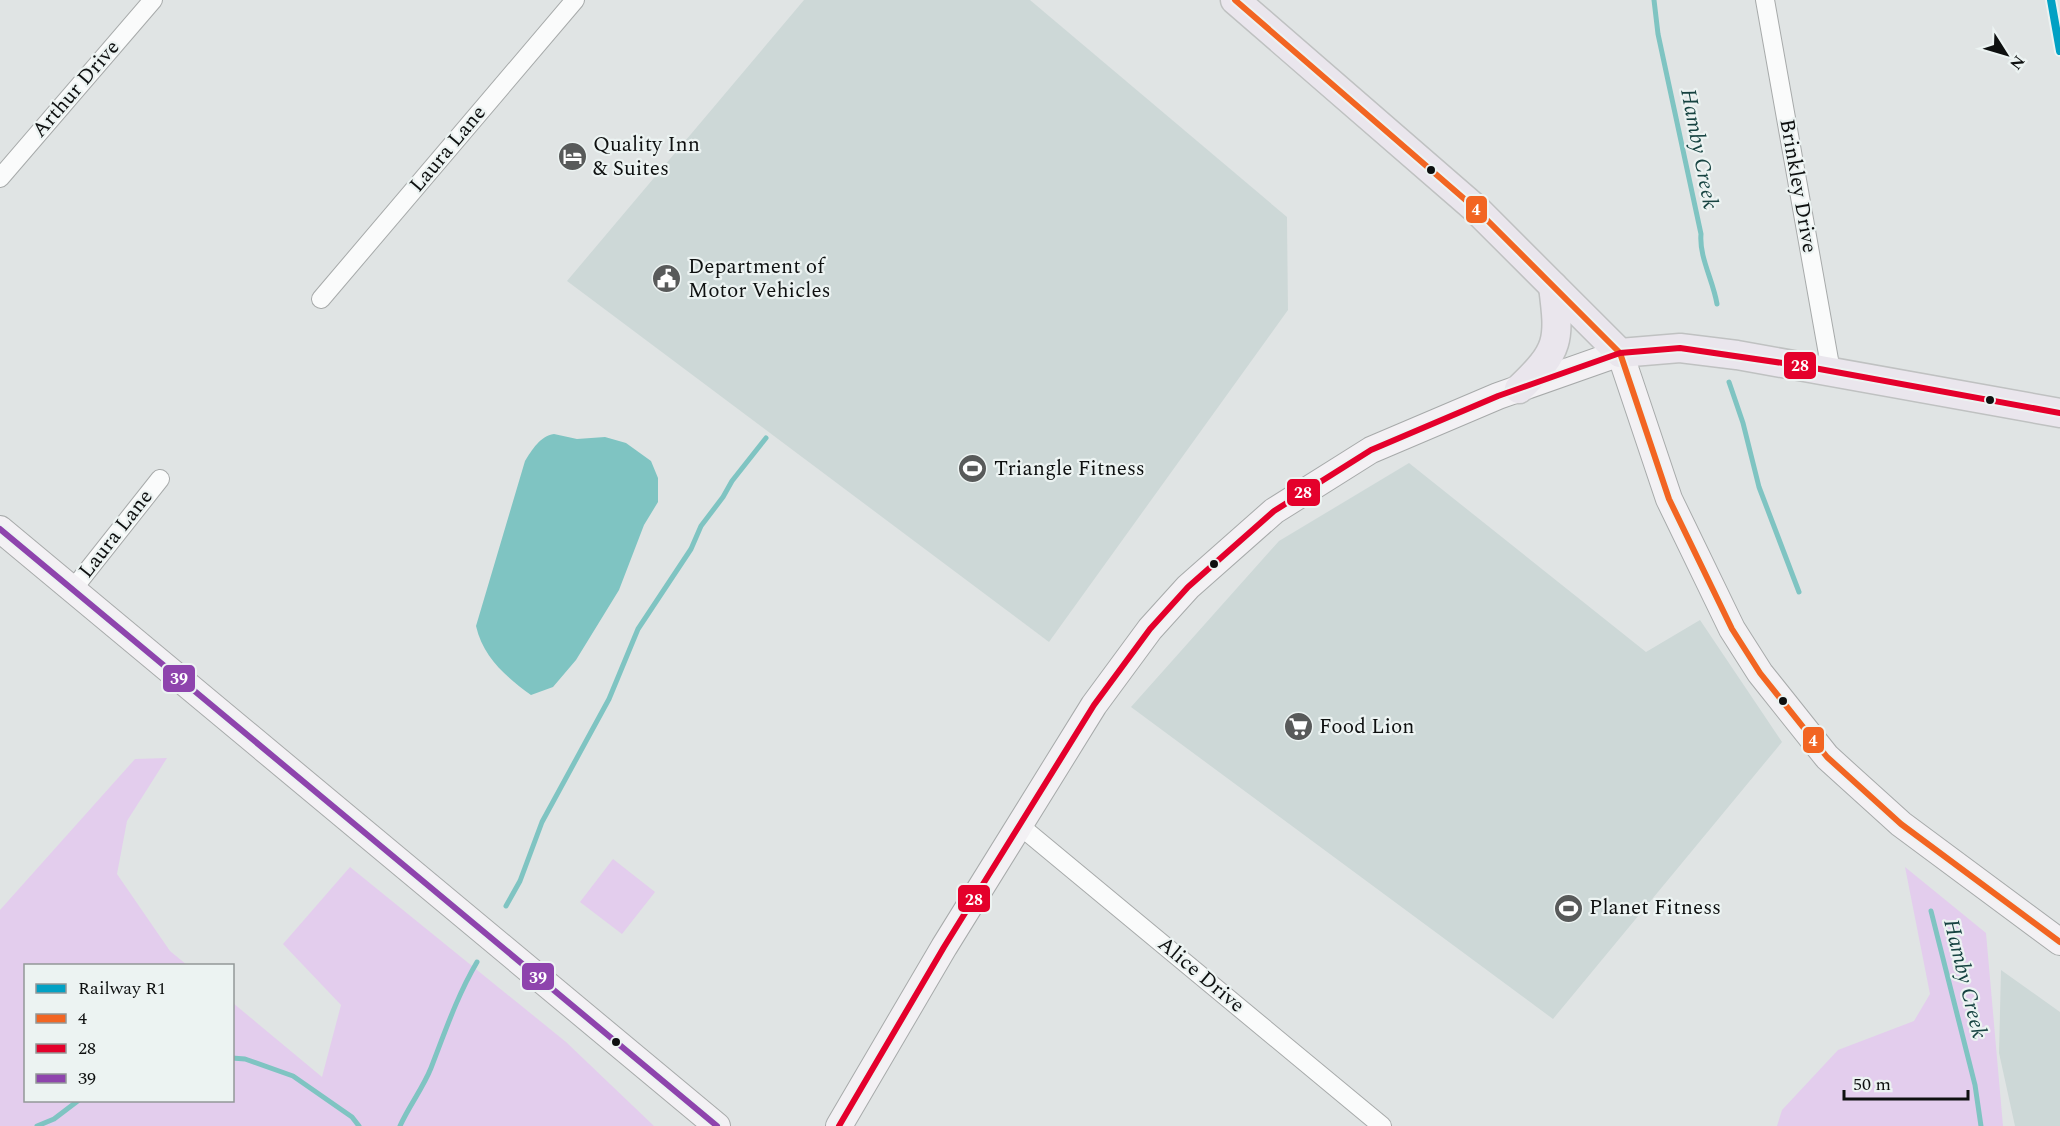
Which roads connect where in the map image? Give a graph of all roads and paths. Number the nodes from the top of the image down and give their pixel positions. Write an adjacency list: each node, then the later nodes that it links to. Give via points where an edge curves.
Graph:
1 (153, 0): 5 (street, Arthur Drive)
2 (574, 0): 7 (street, Laura Lane)
3 (1235, 0): 6 (main road, via 1476,209)
4 (1765, 0): 9 (street, Brinkley Drive)
5 (0, 178)
6 (1552, 286): 8 (main road); 10 (main road, via 1556,343 1538,371)
7 (321, 299)
8 (1620, 353): 9 (main road, via 1680,348); 10 (street); 16 (street, via 1669,499 1732,629 1760,673 1827,757 1900,824)
9 (1831, 371): 11 (main road)
10 (1519, 389): 15 (street, via 1371,450 1274,511 1232,546 1150,629 1094,705)
11 (2060, 413)
12 (160, 479): 14 (street, Laura Lane)
13 (0, 529): 14 (street)
14 (73, 589): 17 (street)
15 (1019, 825): 18 (street); 19 (street, Alice Drive)
16 (2060, 942)
17 (717, 1126)
18 (839, 1126)
19 (1382, 1126)

